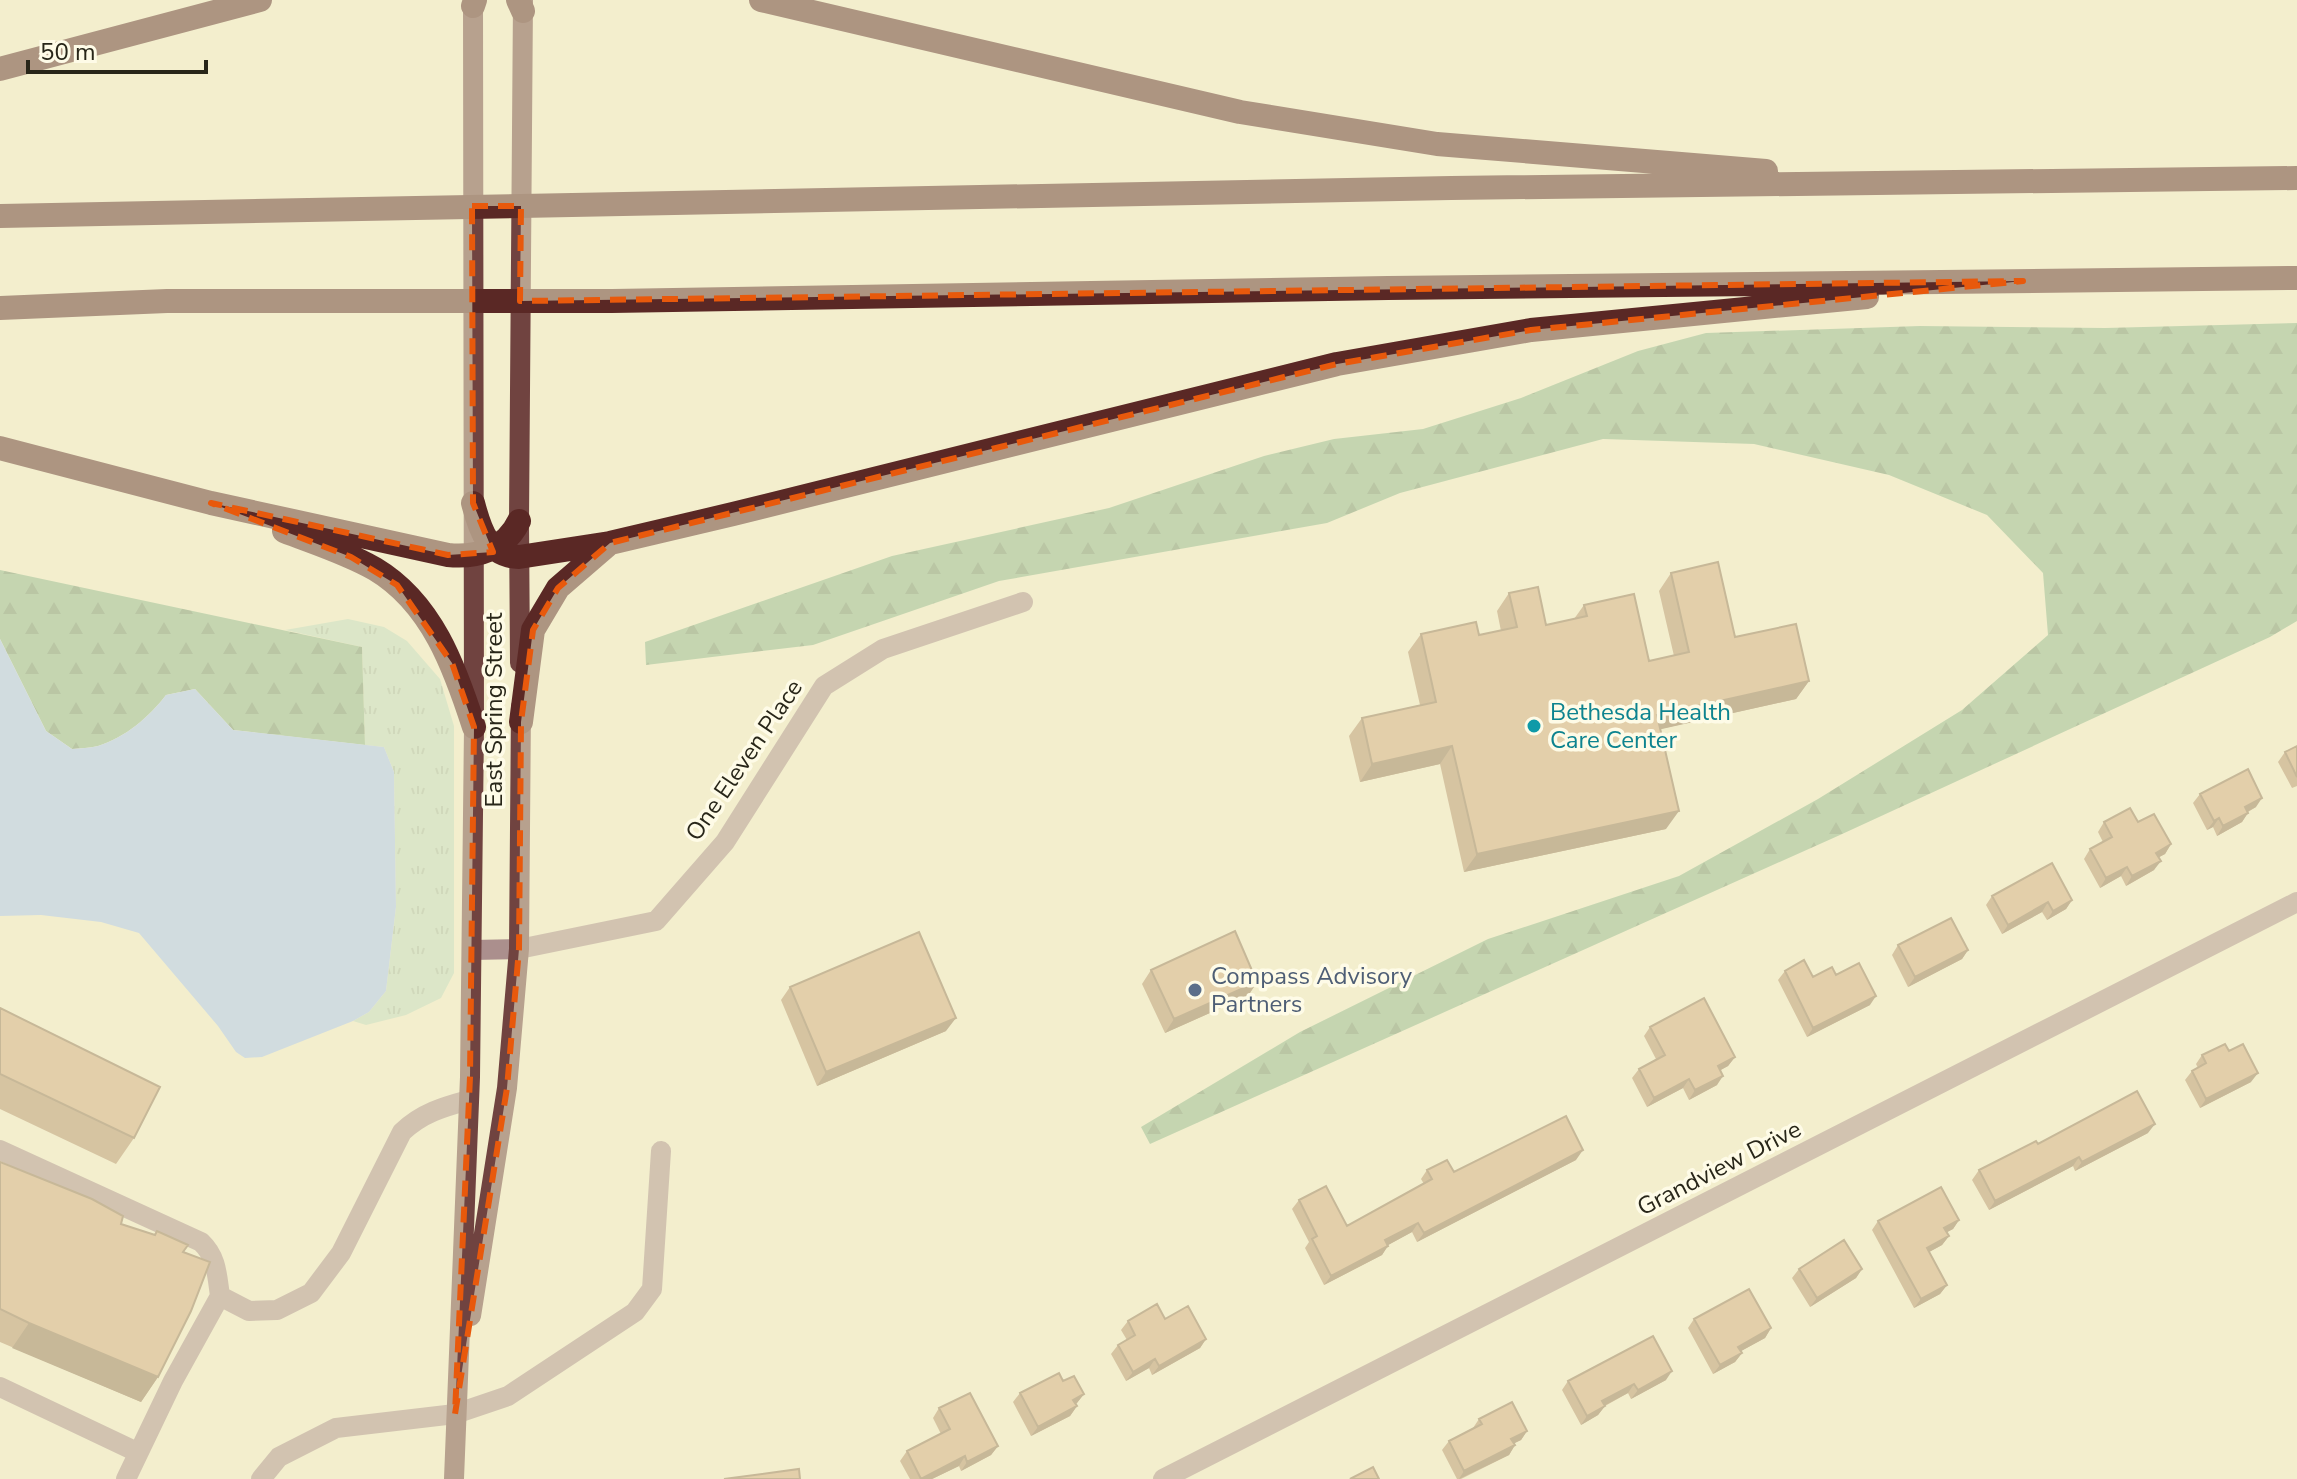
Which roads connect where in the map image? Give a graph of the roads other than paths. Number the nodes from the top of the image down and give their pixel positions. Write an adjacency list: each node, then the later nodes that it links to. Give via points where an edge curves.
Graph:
1 (260, 0): 5 (highway)
2 (761, 0): 7 (highway, via 1255,115 1437,144)
3 (474, 2): 14 (main road)
4 (521, 4): 15 (main road, East Spring Street)
5 (0, 69)
6 (2297, 178): 7 (highway)
7 (1912, 183): 8 (highway)
8 (0, 216)
9 (2297, 278): 10 (highway)
10 (2023, 281): 11 (highway, via 612,301 167,301); 16 (highway, via 1531,330 1337,364)
11 (0, 308)
12 (0, 448): 13 (highway)
13 (211, 503): 17 (highway, via 448,555); 21 (highway, via 351,557 397,585 447,652)
14 (473, 503): 17 (highway)
15 (519, 521): 17 (highway, via 507,540); 18 (main road, East Spring Street)
16 (610, 543): 18 (highway); 20 (highway, via 558,588 533,630)
17 (483, 551): 18 (highway); 21 (main road, East Spring Street)
18 (519, 557): 20 (main road, East Spring Street)
19 (1023, 602): 23 (street, One Eleven Place, via 883,649 824,686 725,842 656,921)
20 (521, 722): 23 (main road, East Spring Street)
21 (474, 727): 24 (main road, East Spring Street)
22 (2297, 902): 35 (street, Grandview Drive)
23 (519, 949): 24 (street, One Eleven Place); 30 (main road, East Spring Street, via 507,1088)
24 (472, 950): 25 (main road, East Spring Street)
25 (469, 1100): 28 (street, via 432,1110 402,1132 341,1253 311,1293 277,1310 249,1311); 30 (main road, East Spring Street)
26 (0, 1150): 28 (street, via 201,1242 216,1264)
27 (661, 1151): 30 (street, via 652,1289 635,1312 508,1396)
28 (220, 1296): 31 (street)
29 (0, 1387): 31 (street)
30 (455, 1414): 33 (street, via 336,1428 279,1457); 34 (main road, East Spring Street)
31 (137, 1452): 32 (street)
32 (126, 1479)
33 (261, 1479)
34 (454, 1479)
35 (1163, 1479)

